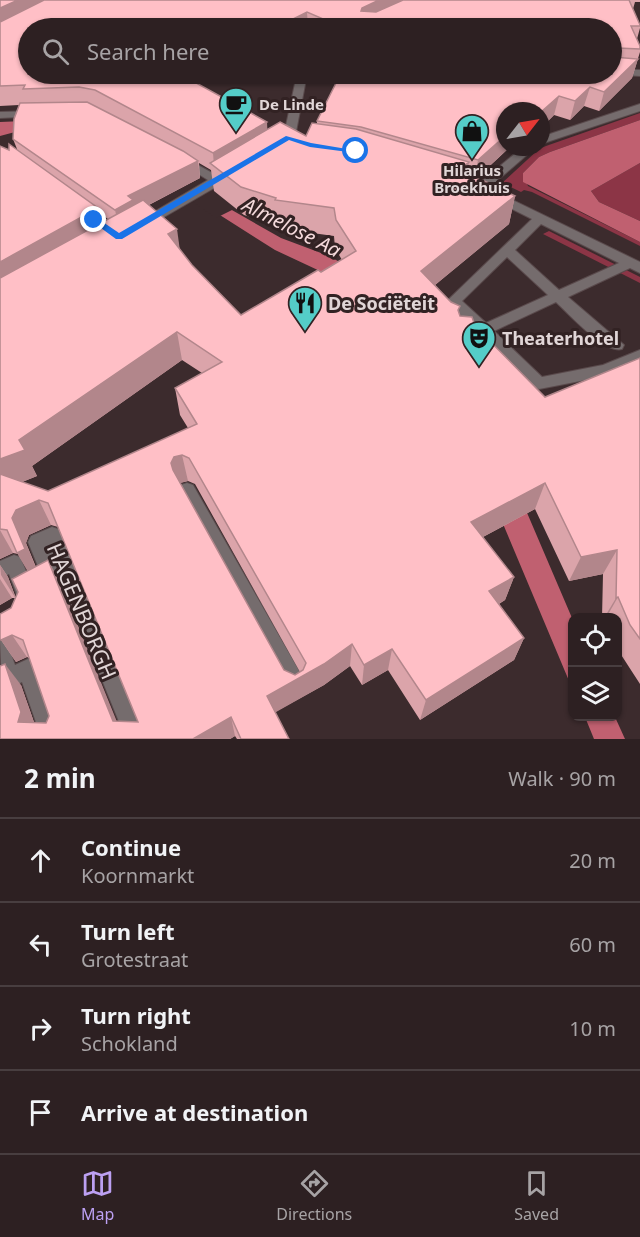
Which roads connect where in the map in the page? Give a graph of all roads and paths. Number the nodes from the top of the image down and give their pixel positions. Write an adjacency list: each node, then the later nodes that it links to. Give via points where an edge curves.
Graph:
1 (622, 72): 2 (street)
2 (640, 73)
3 (301, 84): 8 (street, via 294,139)
4 (640, 107): 7 (street)
5 (48, 113): 6 (street)
6 (0, 115)
7 (550, 138)
8 (271, 147)
9 (172, 154): 12 (street)
10 (518, 156): 13 (street, via 476,187)
11 (235, 169): 12 (street)
12 (212, 184): 14 (street)
13 (540, 218): 15 (street); 16 (street)
14 (129, 232)
15 (507, 250): 17 (street); 18 (street, via 454,302)
16 (635, 266): 17 (street)
17 (558, 296): 18 (street); 20 (street)
18 (484, 331): 19 (street); 21 (street, via 539,383 606,370)
19 (462, 339)
20 (616, 345)
21 (640, 355)
22 (187, 490): 25 (street)
23 (0, 570): 27 (street, HAGENBORGH, via 14,563 25,592 52,578 37,542 52,535)
24 (0, 650): 26 (street, via 9,678 28,669 51,736)
25 (295, 683)
26 (45, 739)
27 (136, 739)

